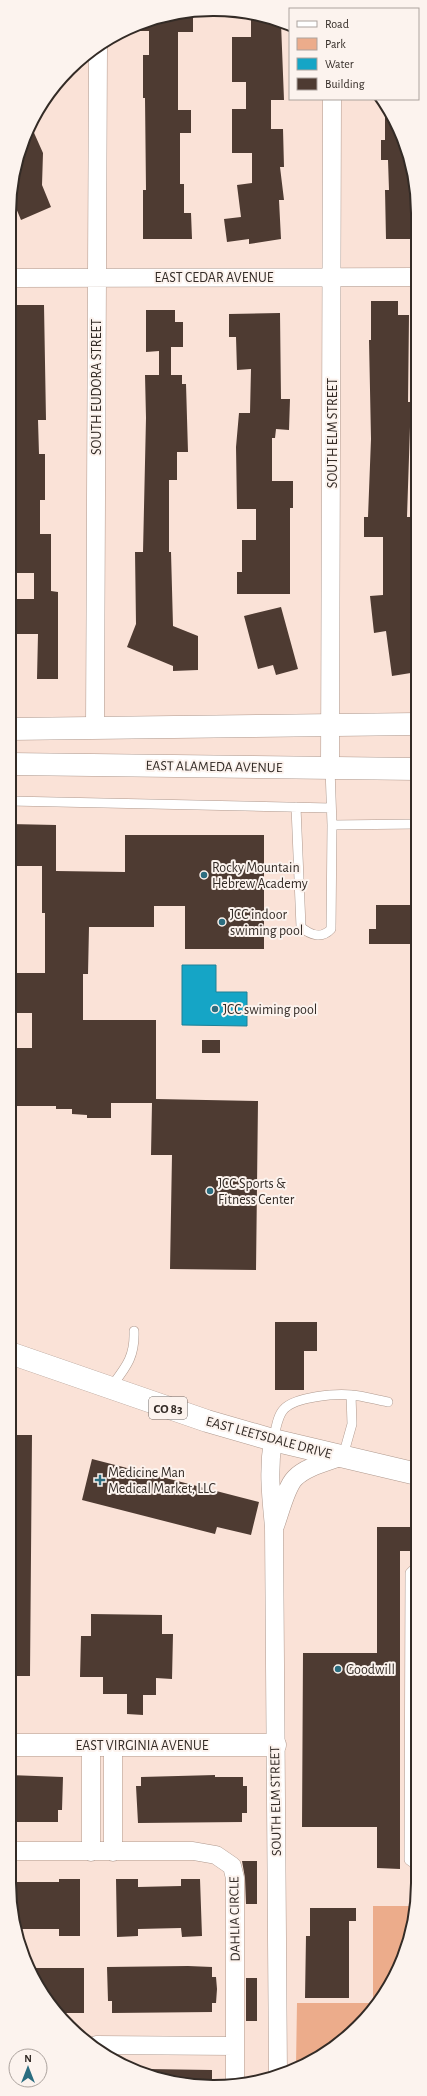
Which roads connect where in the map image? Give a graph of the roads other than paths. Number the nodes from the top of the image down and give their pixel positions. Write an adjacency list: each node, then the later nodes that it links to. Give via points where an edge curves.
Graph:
1 (98, 53): 6 (street, SOUTH EUDORA STREET)
2 (332, 100): 3 (street, SOUTH ELM STREET)
3 (332, 277): 4 (street, EAST CEDAR AVENUE); 6 (street, EAST CEDAR AVENUE); 8 (street, SOUTH ELM STREET)
4 (411, 277)
5 (16, 278): 6 (street, EAST CEDAR AVENUE)
6 (97, 278): 9 (street, SOUTH EUDORA STREET)
7 (411, 724): 8 (main road)
8 (330, 725): 9 (main road); 12 (street, SOUTH ELM STREET)
9 (95, 727): 10 (main road)
10 (16, 729)
11 (16, 764): 12 (main road, EAST ALAMEDA AVENUE)
12 (330, 768): 13 (main road, EAST ALAMEDA AVENUE); 16 (lane)
13 (411, 768)
14 (16, 801): 15 (lane)
15 (296, 807): 16 (lane); 17 (lane, via 301,927 308,933 320,935 327,934 331,929)
16 (331, 808): 17 (lane)
17 (332, 824): 18 (lane)
18 (411, 824)
19 (134, 1331): 21 (lane, via 131,1359)
20 (16, 1355): 21 (main road, EAST LEETSDALE DRIVE / CO 83)
21 (110, 1388): 24 (main road, EAST LEETSDALE DRIVE / CO 83)
22 (351, 1395): 23 (lane); 24 (lane, via 293,1401 283,1409); 25 (lane, via 352,1424)
23 (388, 1402)
24 (273, 1440): 25 (main road, EAST LEETSDALE DRIVE / CO 83); 27 (street, SOUTH ELM STREET, via 269,1483)
25 (343, 1456): 26 (main road, EAST LEETSDALE DRIVE / CO 83); 27 (street, SOUTH ELM STREET, via 294,1479)
26 (411, 1473)
27 (274, 1527): 33 (street, SOUTH ELM STREET)
28 (411, 1572): 29 (lane)
29 (411, 1609)
30 (16, 1745): 31 (main road, EAST VIRGINIA AVENUE)
31 (91, 1745): 32 (main road, EAST VIRGINIA AVENUE); 36 (street)
32 (113, 1745): 33 (main road, EAST VIRGINIA AVENUE); 37 (street)
33 (275, 1745): 41 (street, SOUTH ELM STREET)
34 (411, 1770): 38 (lane)
35 (16, 1851): 36 (street, DAHLIA CIRCLE)
36 (91, 1852): 37 (street, DAHLIA CIRCLE)
37 (112, 1852): 40 (street, DAHLIA CIRCLE, via 205,1852 224,1859 232,1866 235,1878)
38 (411, 1861)
39 (103, 2046): 40 (street)
40 (235, 2046): 42 (street, DAHLIA CIRCLE)
41 (278, 2070)
42 (235, 2079)

